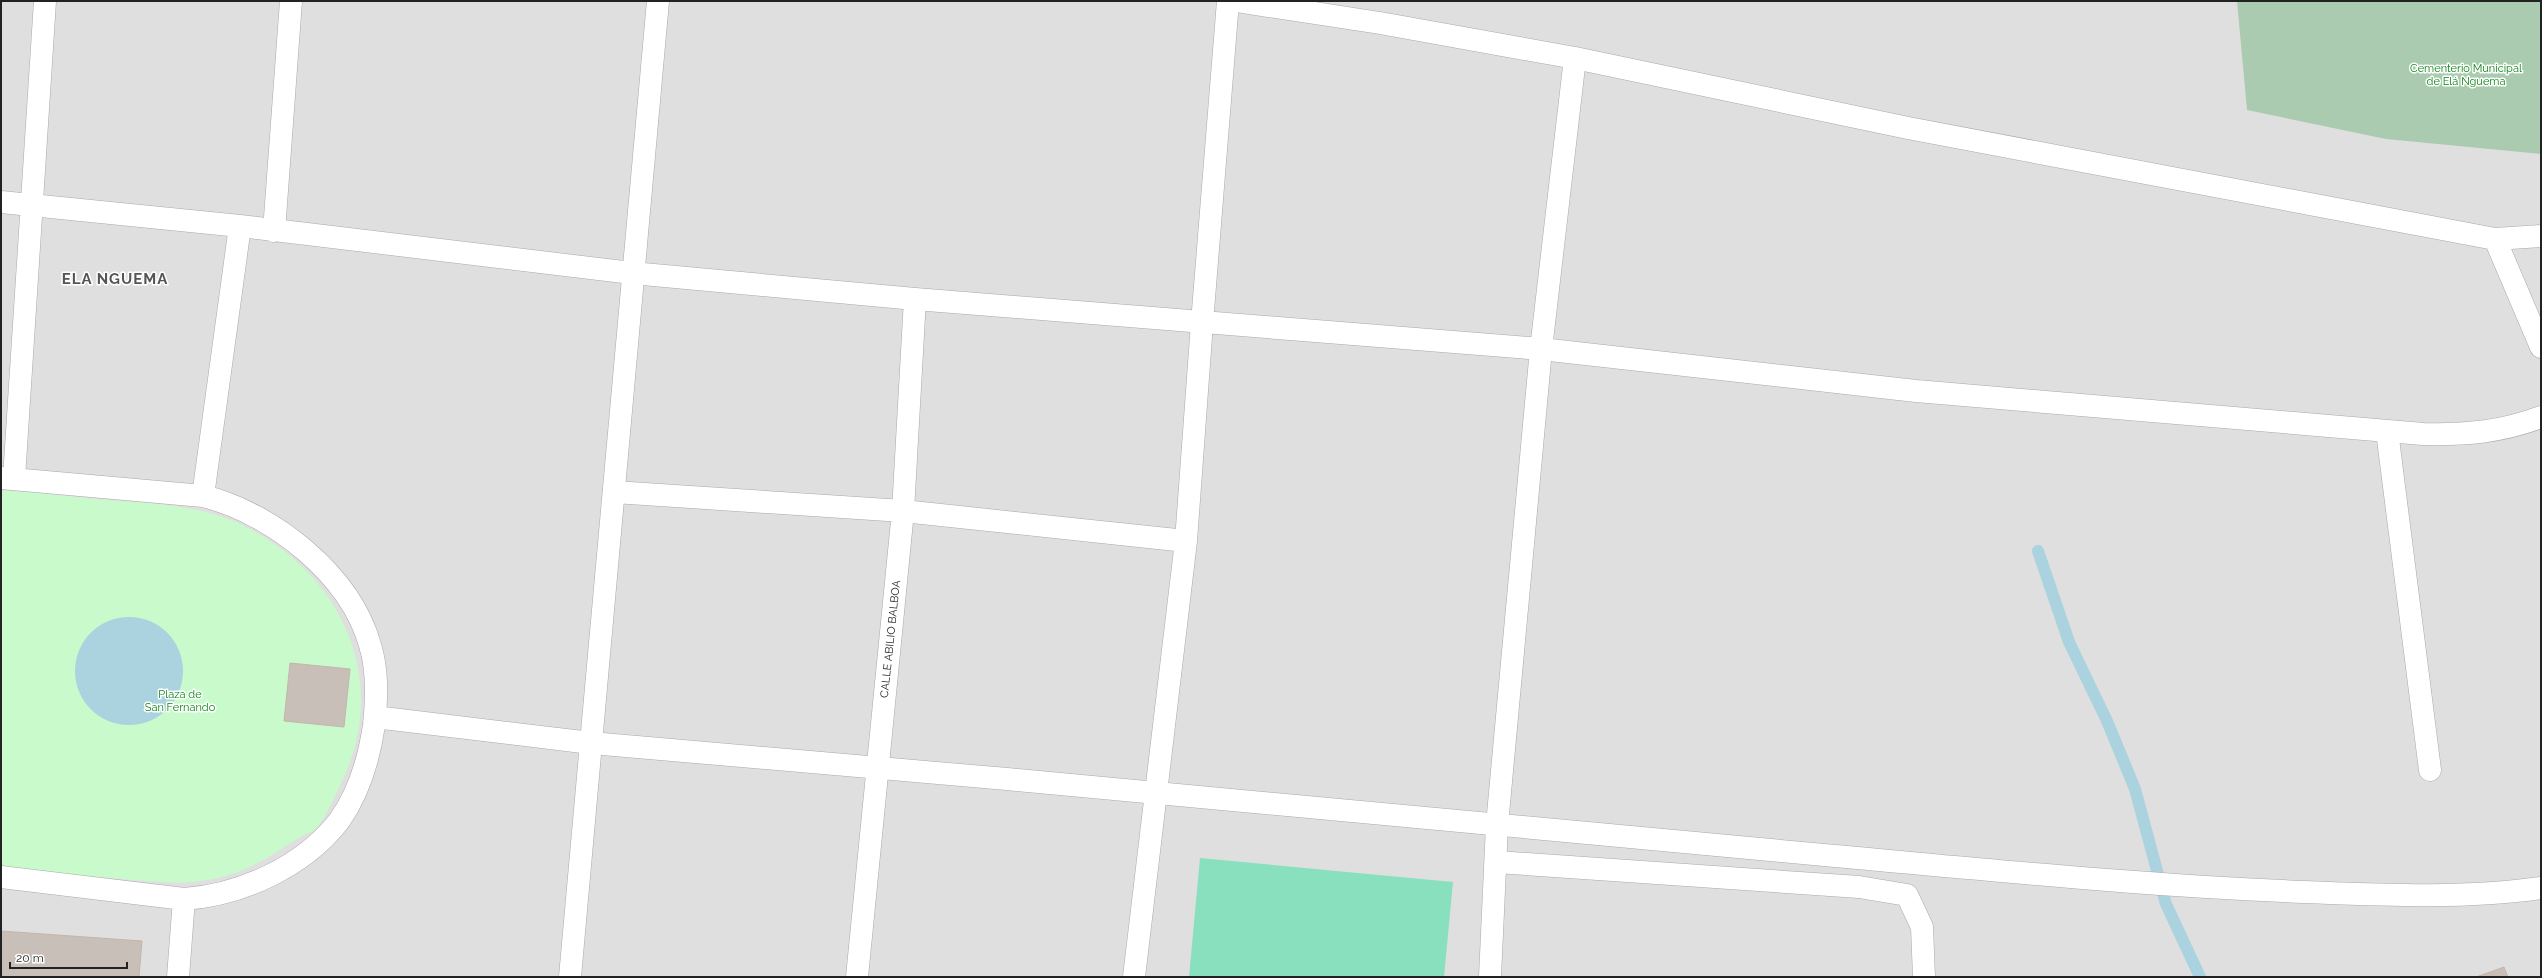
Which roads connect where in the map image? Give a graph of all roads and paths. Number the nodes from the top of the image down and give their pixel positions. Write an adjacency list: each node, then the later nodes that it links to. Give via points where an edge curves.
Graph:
1 (45, 1): 8 (street)
2 (291, 1): 10 (street)
3 (658, 1): 13 (street)
4 (1228, 1): 15 (street)
5 (1236, 1): 6 (street, via 1380,22)
6 (1575, 58): 12 (street, via 1908,128); 17 (street)
7 (1, 202): 8 (street)
8 (33, 204): 9 (street); 20 (street)
9 (240, 226): 10 (street); 22 (street)
10 (274, 231): 13 (street)
11 (2541, 236): 12 (street)
12 (2495, 239): 16 (street)
13 (632, 273): 14 (street); 21 (street)
14 (915, 300): 15 (street); 23 (street, CALLE ABILIO BALBOA)
15 (1202, 323): 17 (street); 24 (street)
16 (2541, 347)
17 (1541, 349): 19 (street, via 1916,391); 30 (street)
18 (2541, 417): 19 (street, via 2504,429 2470,435)
19 (2387, 431): 28 (street)
20 (7, 478): 22 (street)
21 (614, 492): 23 (street); 26 (street)
22 (203, 496): 25 (street, via 241,508 276,527 307,552 333,579 353,609 370,643 377,681)
23 (903, 511): 24 (street); 27 (street, CALLE ABILIO BALBOA)
24 (1186, 542): 29 (street)
25 (375, 717): 26 (street); 34 (street, via 368,761 360,781 339,821 309,851 262,879 233,891 206,898)
26 (591, 743): 27 (street); 36 (street)
27 (878, 766): 29 (street); 37 (street, CALLE ABILIO BALBOA)
28 (2430, 770)
29 (1155, 791): 30 (street); 38 (street)
30 (1497, 825): 31 (street); 33 (street, via 2238,889 2433,895)
31 (1497, 862): 39 (street); 40 (street, via 1859,887 1907,895 1922,927)
32 (1, 877): 34 (street)
33 (2541, 888)
34 (184, 899): 35 (street)
35 (178, 977)
36 (570, 977)
37 (857, 977)
38 (1134, 977)
39 (1490, 977)
40 (1924, 977)

